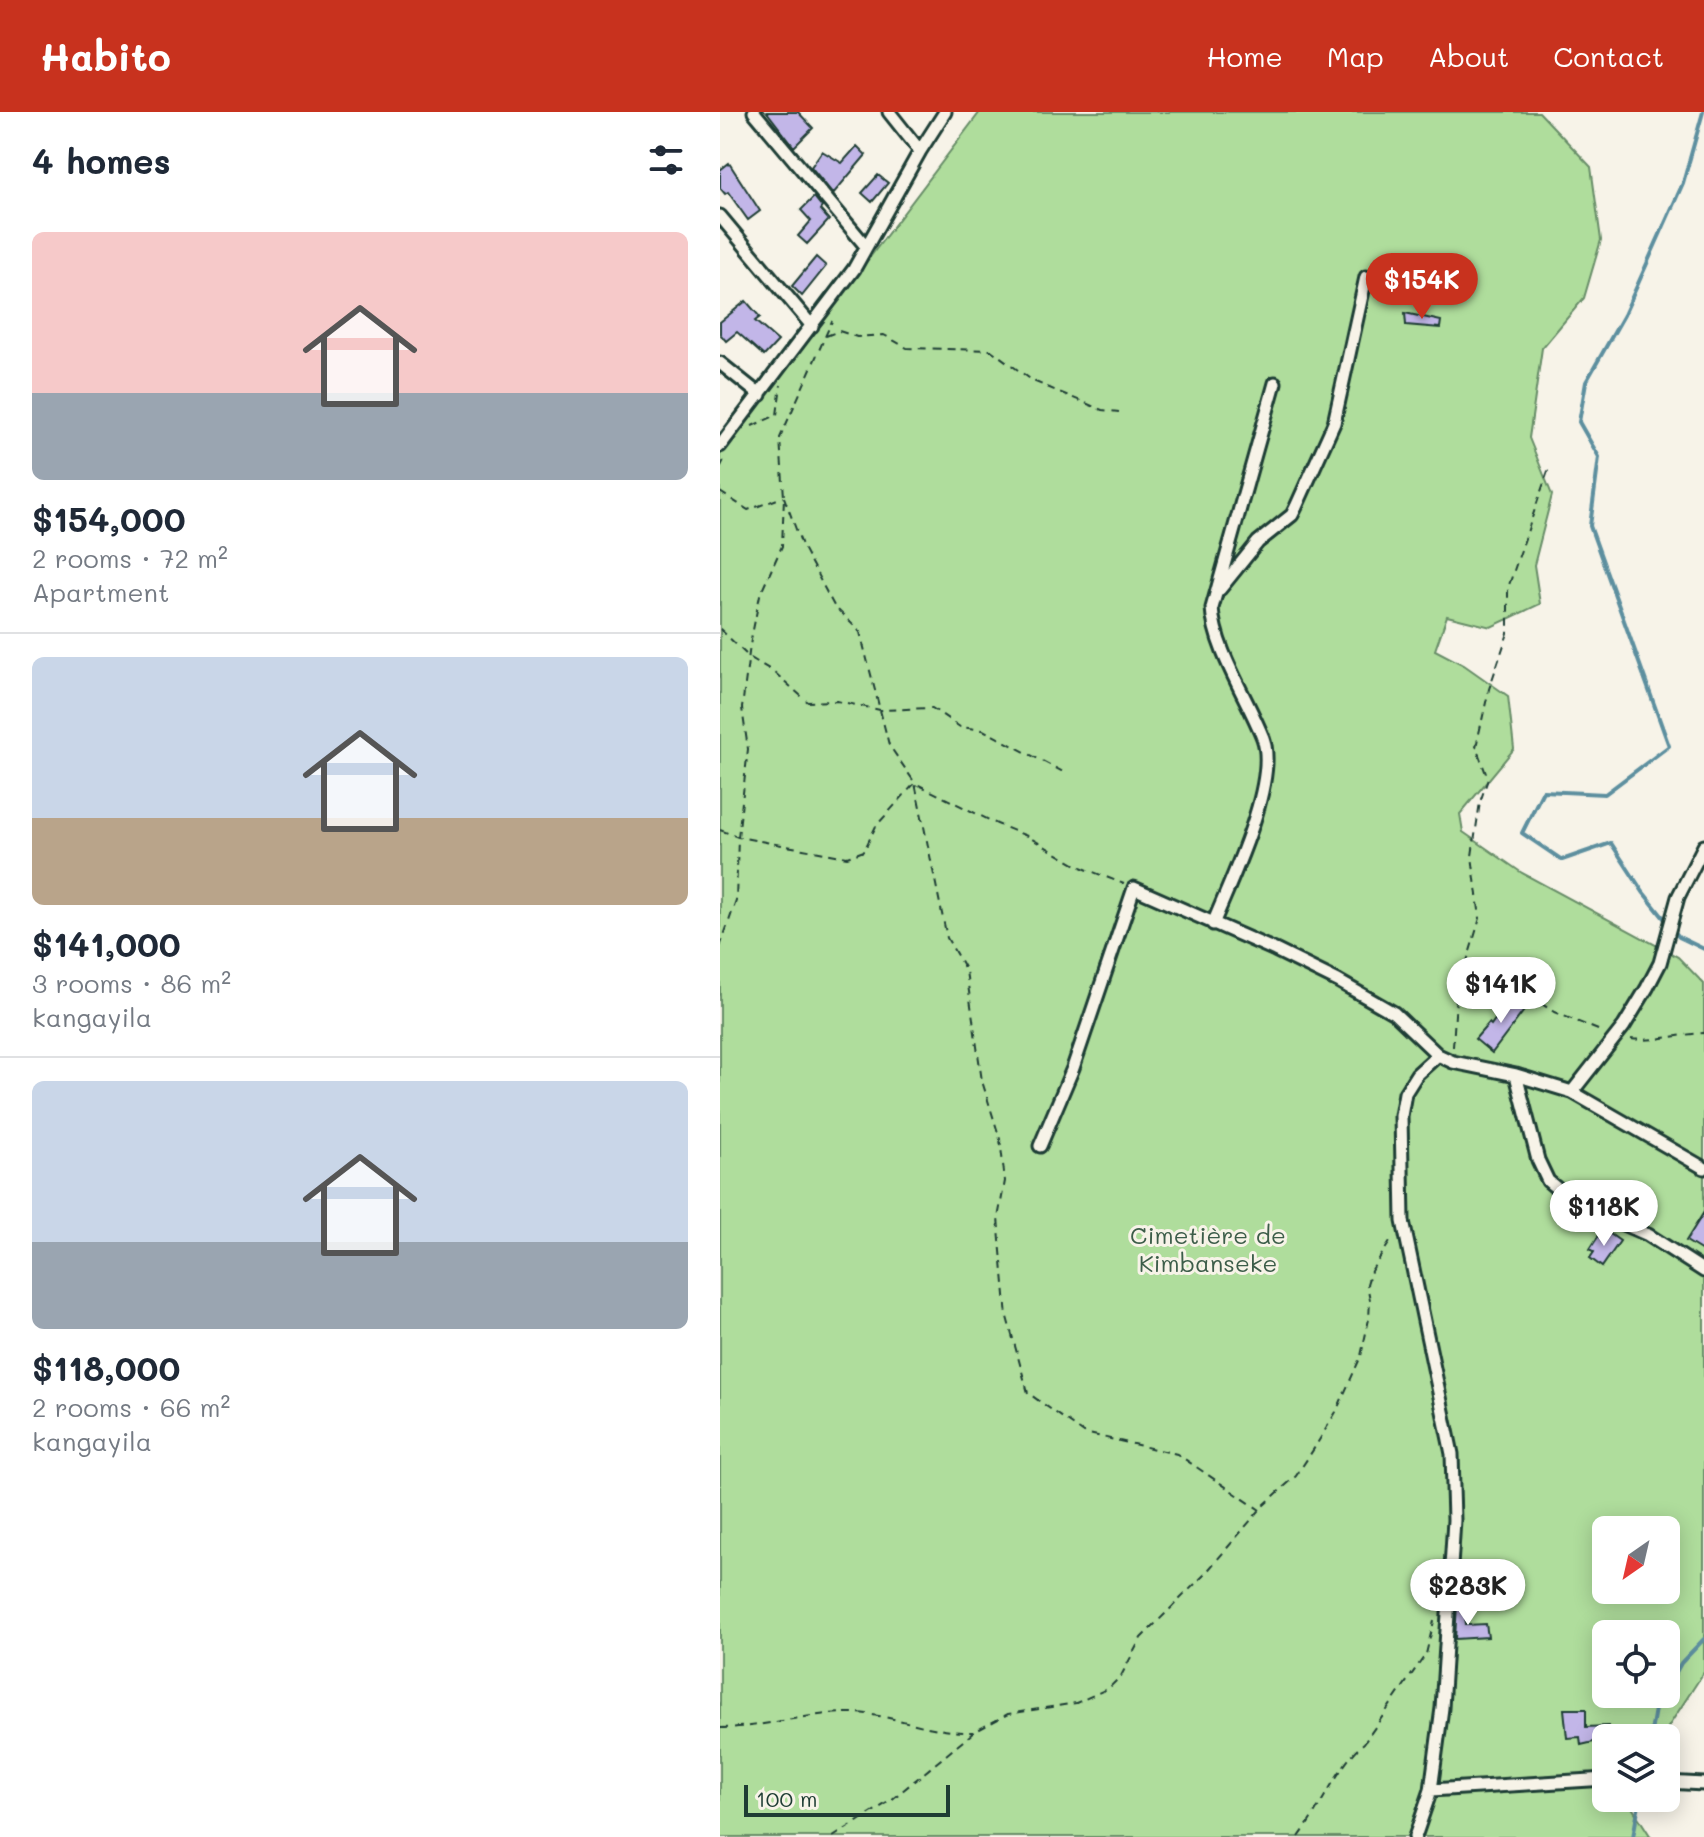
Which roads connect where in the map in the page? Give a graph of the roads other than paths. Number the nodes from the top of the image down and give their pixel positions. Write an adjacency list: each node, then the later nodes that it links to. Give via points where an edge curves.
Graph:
1 (754, 112): 6 (street)
2 (889, 112): 4 (street)
3 (945, 112): 4 (street)
4 (920, 151): 6 (street)
5 (720, 216): 8 (street)
6 (865, 245): 8 (street)
7 (1366, 277): 13 (street, via 1334,423 1296,507 1258,542)
8 (812, 326): 11 (street)
9 (720, 363): 11 (street)
10 (1275, 383): 13 (street)
11 (760, 395): 12 (street)
12 (720, 446)
13 (1217, 592): 15 (street, via 1213,621 1265,742 1265,764 1251,832)
14 (1704, 846): 18 (street, via 1678,897 1660,963 1647,988)
15 (1213, 924): 16 (street, via 1394,1013); 19 (street, via 1134,888 1073,1068)
16 (1438, 1055): 17 (street); 25 (street, via 1405,1093 1401,1116 1403,1221 1452,1454 1454,1520 1442,1708)
17 (1516, 1075): 18 (street); 21 (street, via 1548,1181 1573,1202 1648,1235)
18 (1572, 1092): 20 (street)
19 (1040, 1146)
20 (1704, 1167)
21 (1704, 1271)
22 (1592, 1780): 25 (street)
23 (1680, 1783): 24 (street)
24 (1704, 1784)
25 (1431, 1790): 26 (street)
26 (1415, 1837)

